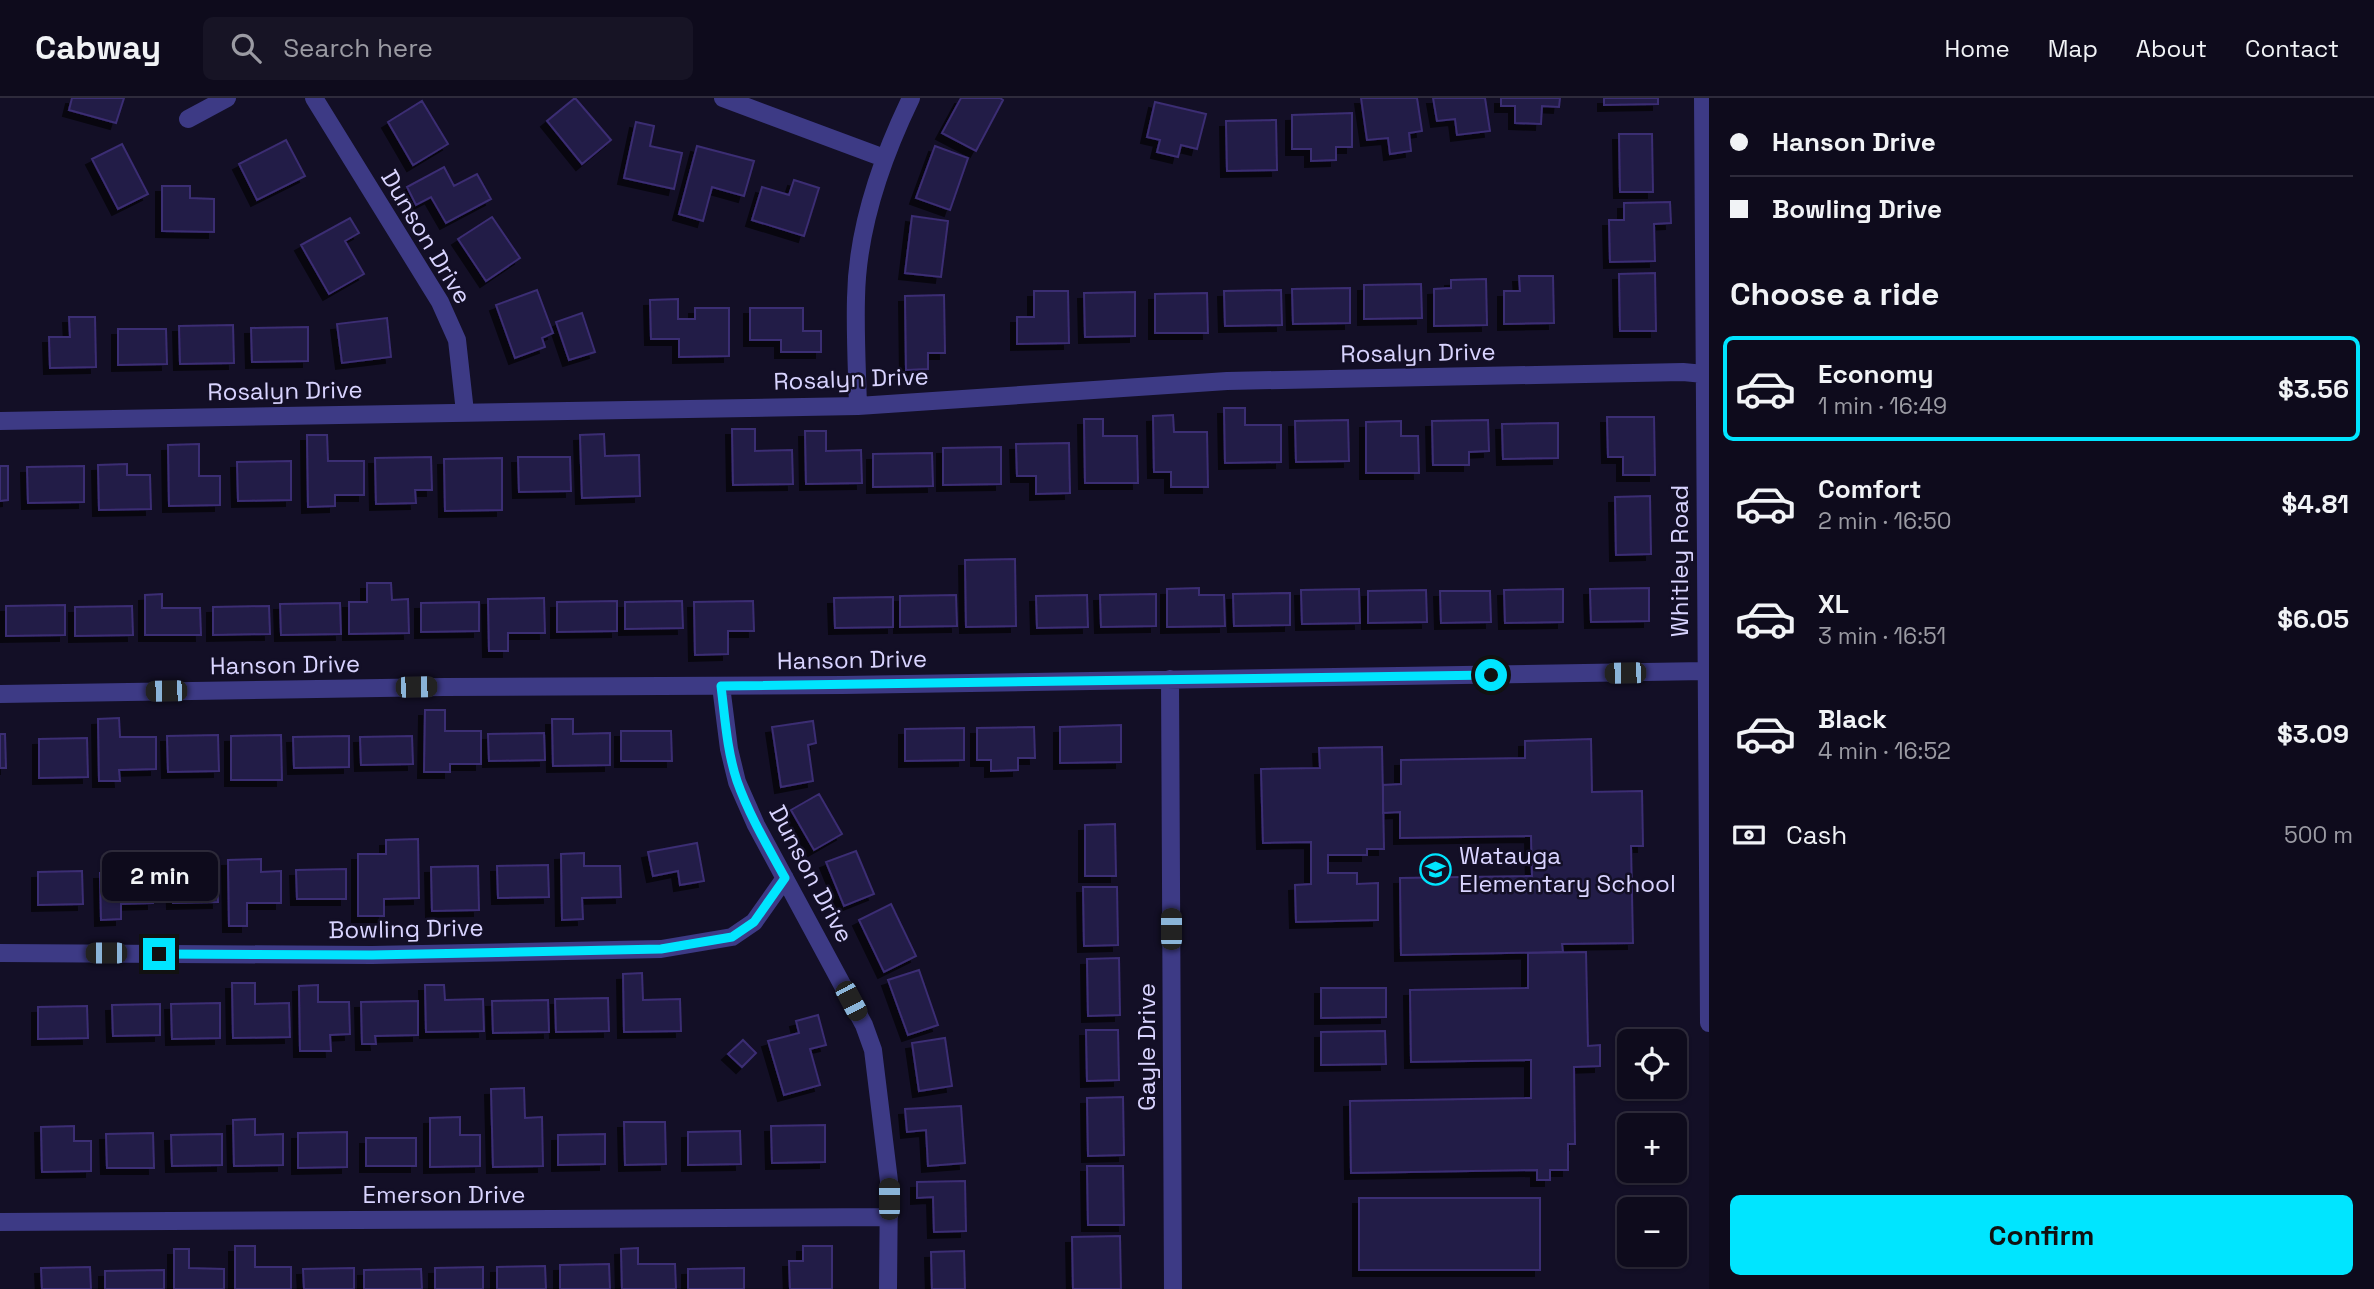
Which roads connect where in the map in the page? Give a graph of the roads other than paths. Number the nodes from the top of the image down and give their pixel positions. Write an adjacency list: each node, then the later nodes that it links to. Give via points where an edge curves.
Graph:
1 (227, 98): 6 (street)
2 (314, 98): 11 (street, Dunson Drive, via 440,302 457,340)
3 (723, 98): 7 (street)
4 (911, 98): 7 (street)
5 (1703, 98): 8 (street, Whitley Road)
6 (188, 119)
7 (884, 158): 10 (street, via 865,223 856,296)
8 (1706, 300): 9 (street, Whitley Road)
9 (1704, 374): 10 (street, Rosalyn Drive, via 1227,381); 13 (street, Whitley Road)
10 (858, 406): 11 (street, Rosalyn Drive)
11 (465, 412): 12 (street, Rosalyn Drive)
12 (0, 421)
13 (1707, 584): 14 (street, Whitley Road)
14 (1705, 671): 15 (street, Hanson Drive); 19 (street, Whitley Road)
15 (1170, 679): 16 (street, Hanson Drive); 25 (street, Gayle Drive)
16 (721, 686): 17 (street, Hanson Drive); 18 (street, Dunson Drive, via 737,782)
17 (0, 694)
18 (785, 878): 20 (street, Bowling Drive, via 754,922 732,937 661,949 372,955); 22 (street, Dunson Drive, via 864,1025 873,1051)
19 (1709, 881): 21 (street, Whitley Road)
20 (0, 953)
21 (1709, 1023)
22 (889, 1217): 23 (street, Emerson Drive); 24 (street, Dunson Drive)
23 (0, 1222)
24 (888, 1289)
25 (1173, 1289)

